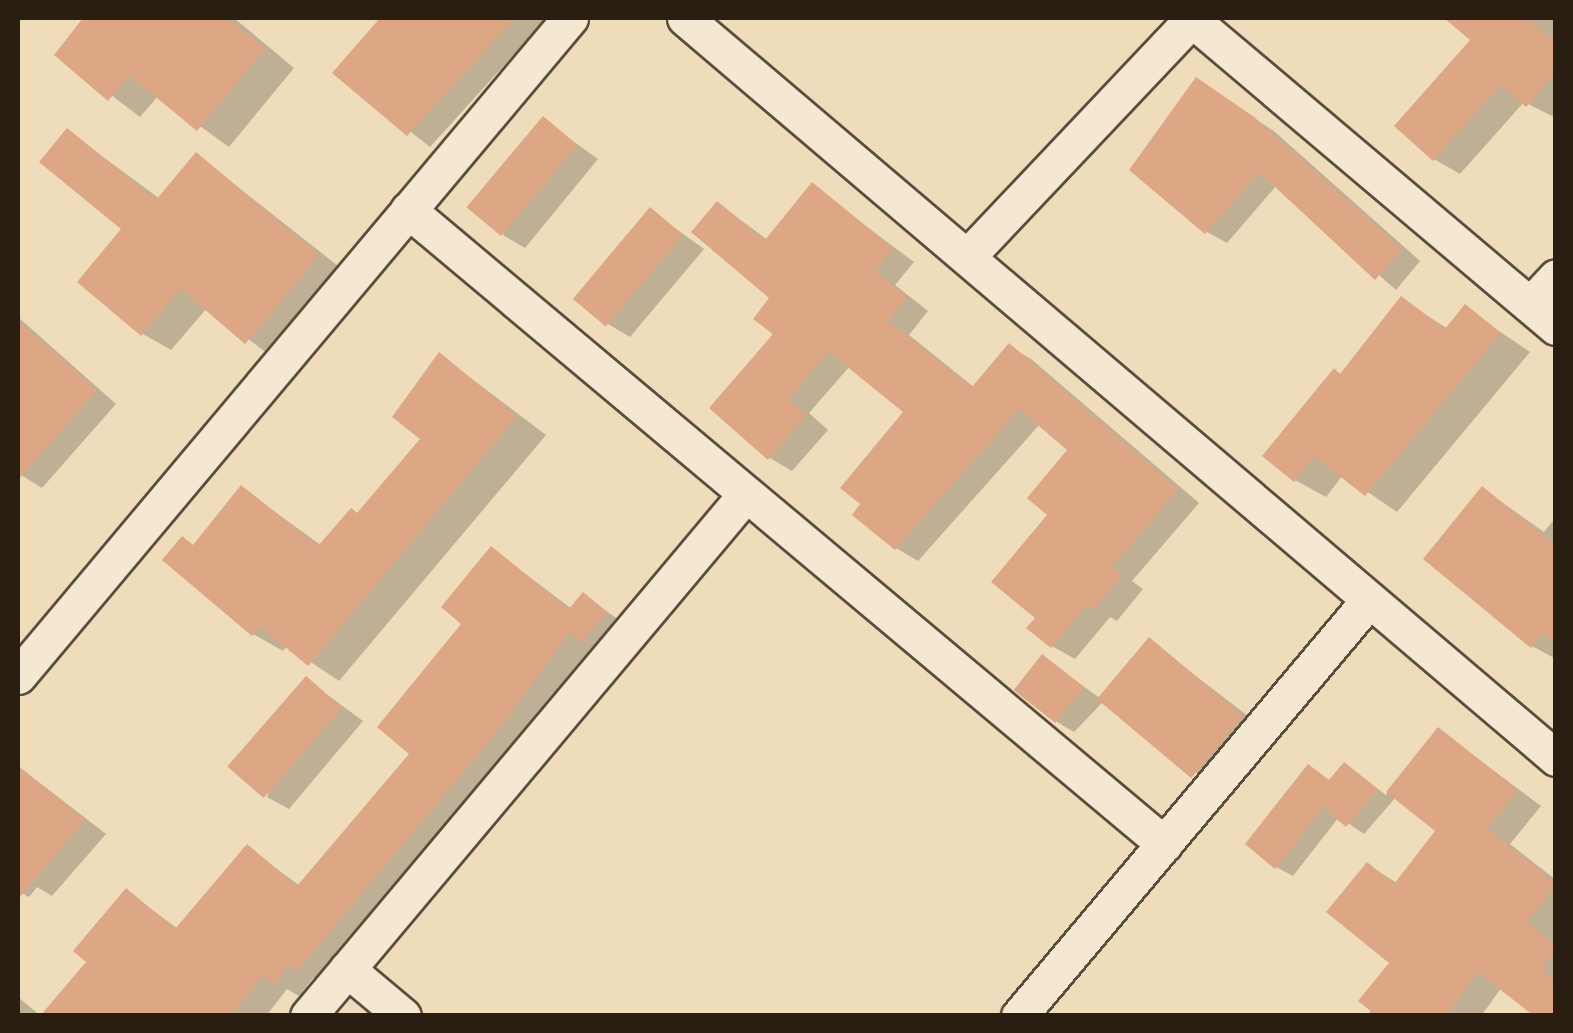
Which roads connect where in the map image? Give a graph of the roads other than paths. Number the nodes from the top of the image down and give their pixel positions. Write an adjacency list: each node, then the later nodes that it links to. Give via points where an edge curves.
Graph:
1 (570, 18): 4 (street)
2 (685, 18): 5 (street)
3 (1192, 18): 5 (street); 7 (street)
4 (408, 210): 8 (street); 10 (street)
5 (967, 257): 9 (street)
6 (1556, 277): 7 (street)
7 (1542, 316)
8 (746, 494): 12 (street); 13 (street)
9 (1369, 600): 11 (street); 12 (street)
10 (18, 676)
11 (1556, 758)
12 (1164, 844): 16 (street)
13 (347, 968): 14 (street); 15 (street)
14 (308, 1016)
15 (403, 1016)
16 (1020, 1016)

